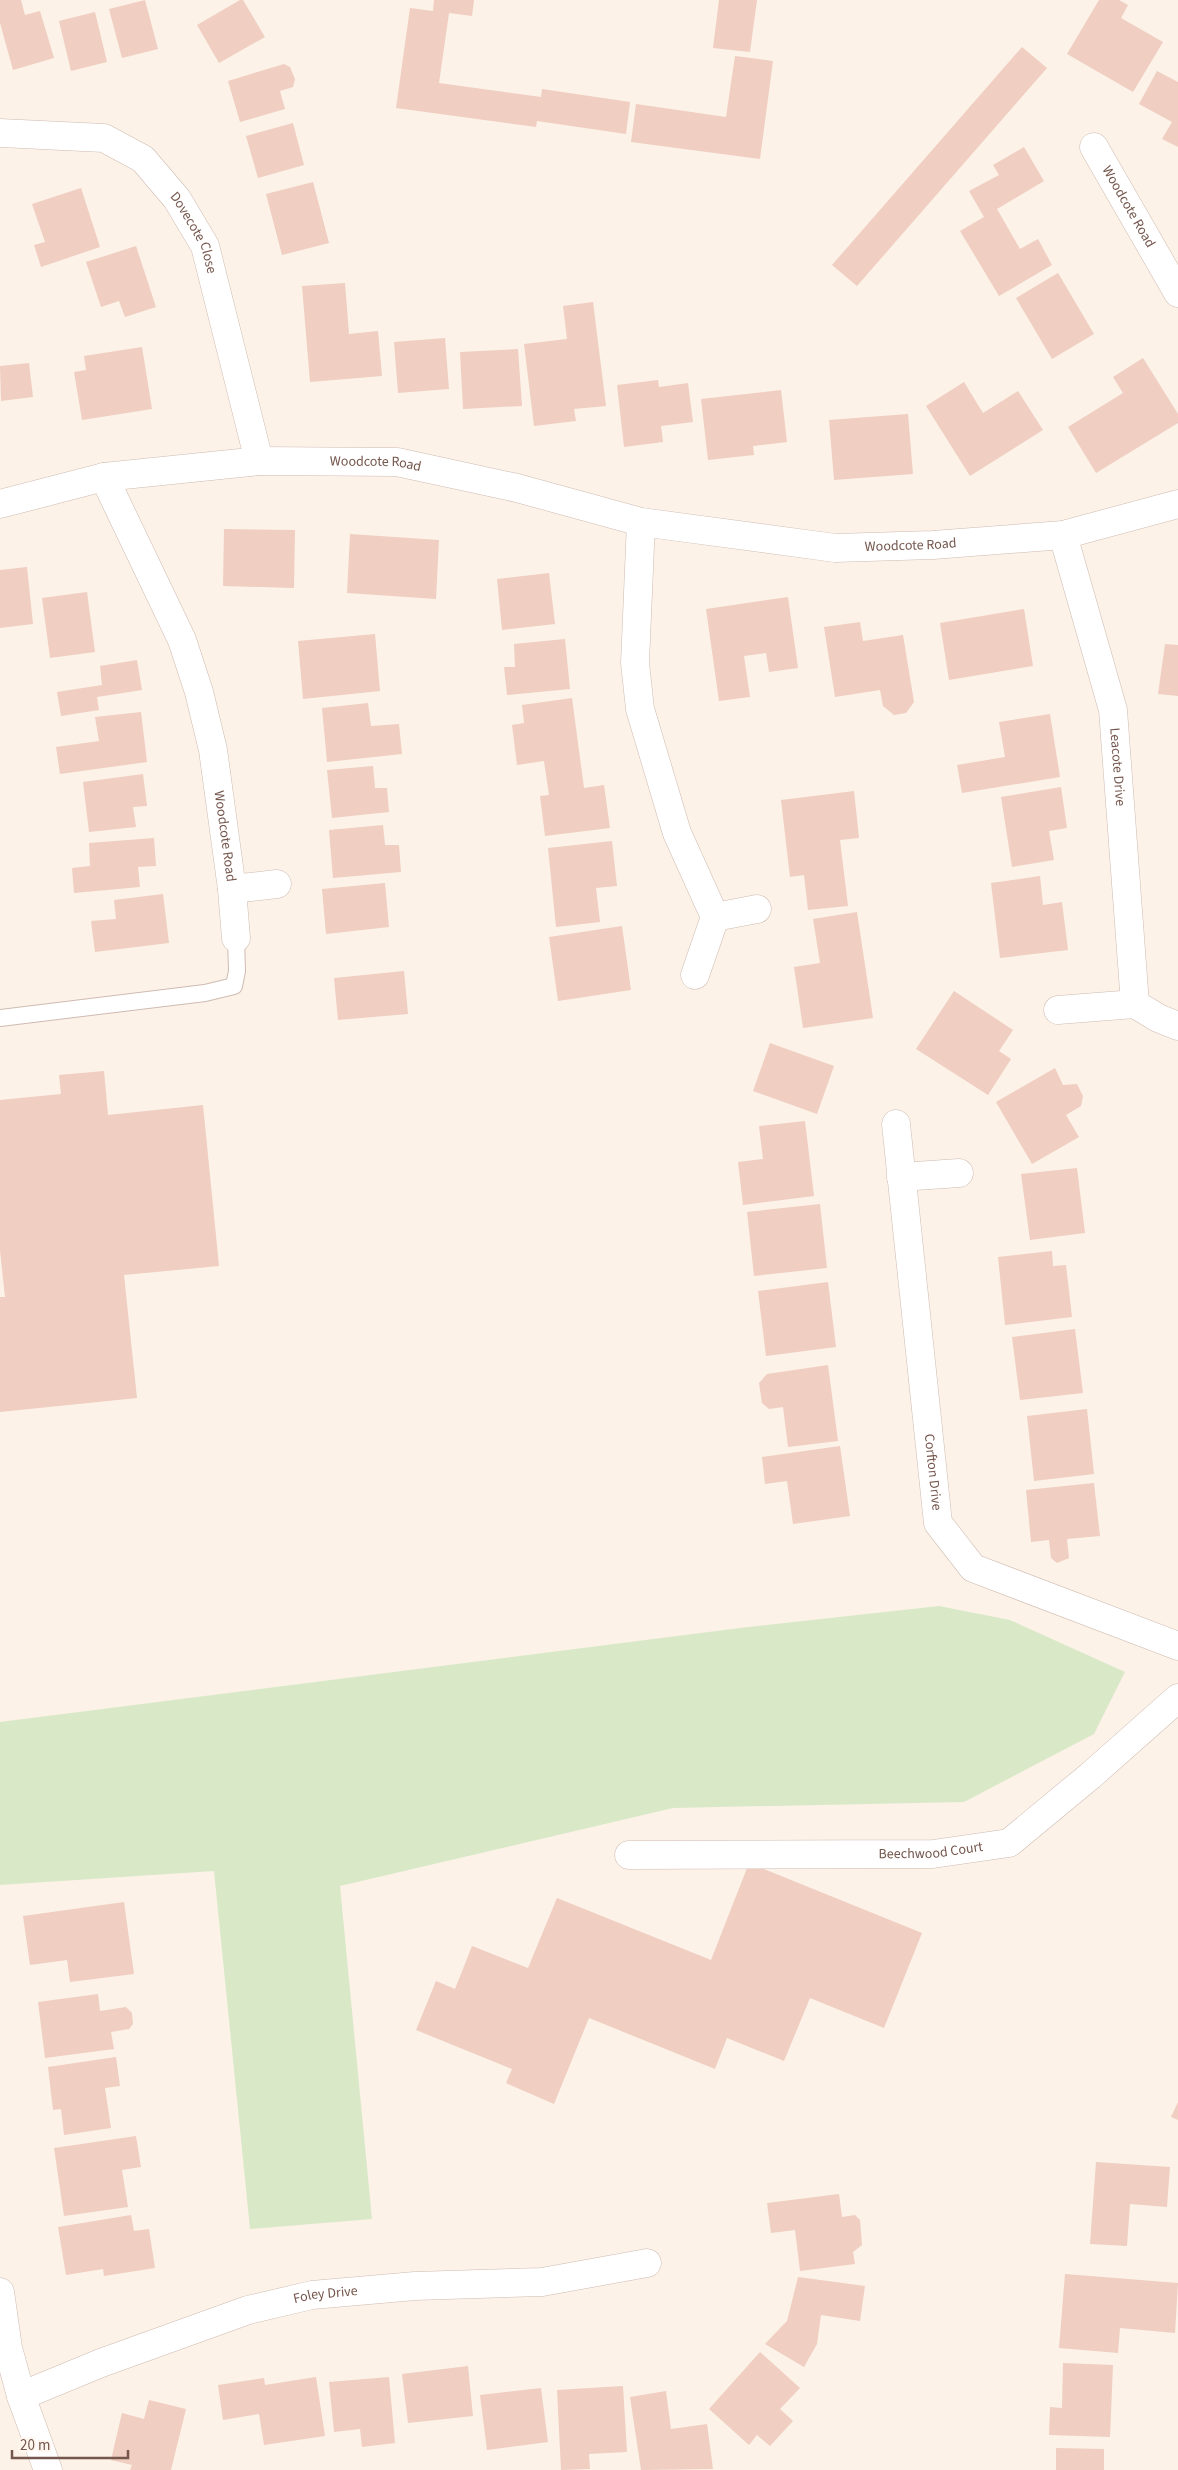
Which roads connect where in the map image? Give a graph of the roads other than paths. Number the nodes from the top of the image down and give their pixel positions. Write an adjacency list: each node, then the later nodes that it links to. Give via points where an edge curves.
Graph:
1 (0, 133): 4 (street, Dovecote Close, via 104,138 143,159 177,199 205,246)
2 (1094, 147): 3 (street, Woodcote Road)
3 (1178, 293)
4 (258, 462): 5 (street, Woodcote Road); 8 (street, Woodcote Road, via 397,462 517,488)
5 (104, 477): 6 (street, Woodcote Road); 11 (street, Woodcote Road, via 182,640 199,692 213,750)
6 (0, 504)
7 (1178, 504): 9 (street, Woodcote Road)
8 (640, 522): 9 (street, Woodcote Road, via 835,548 933,545); 13 (street, via 635,664 640,709 677,833)
9 (1063, 535): 16 (street, Leacote Drive, via 1113,710)
10 (277, 884): 11 (street, Woodcote Road)
11 (232, 889): 14 (street, Woodcote Road)
12 (757, 909): 13 (street)
13 (715, 917): 15 (street)
14 (236, 938): 18 (lane, via 234,986 205,993)
15 (695, 975)
16 (1135, 1004): 17 (street); 19 (street)
17 (1058, 1010)
18 (0, 1018)
19 (1178, 1026)
20 (896, 1124): 22 (street, Corfton Drive)
21 (959, 1173): 22 (street)
22 (901, 1177): 23 (street, Corfton Drive, via 938,1523 973,1568)
23 (1178, 1646)
24 (1178, 1698): 25 (street, Beechwood Court, via 1009,1843 933,1854)
25 (630, 1855)
26 (647, 2263): 28 (street, Foley Drive, via 542,2282 415,2286 312,2295 248,2310 101,2362)
27 (0, 2292): 28 (street, via 8,2348)
28 (21, 2396): 29 (street)
29 (48, 2470)

